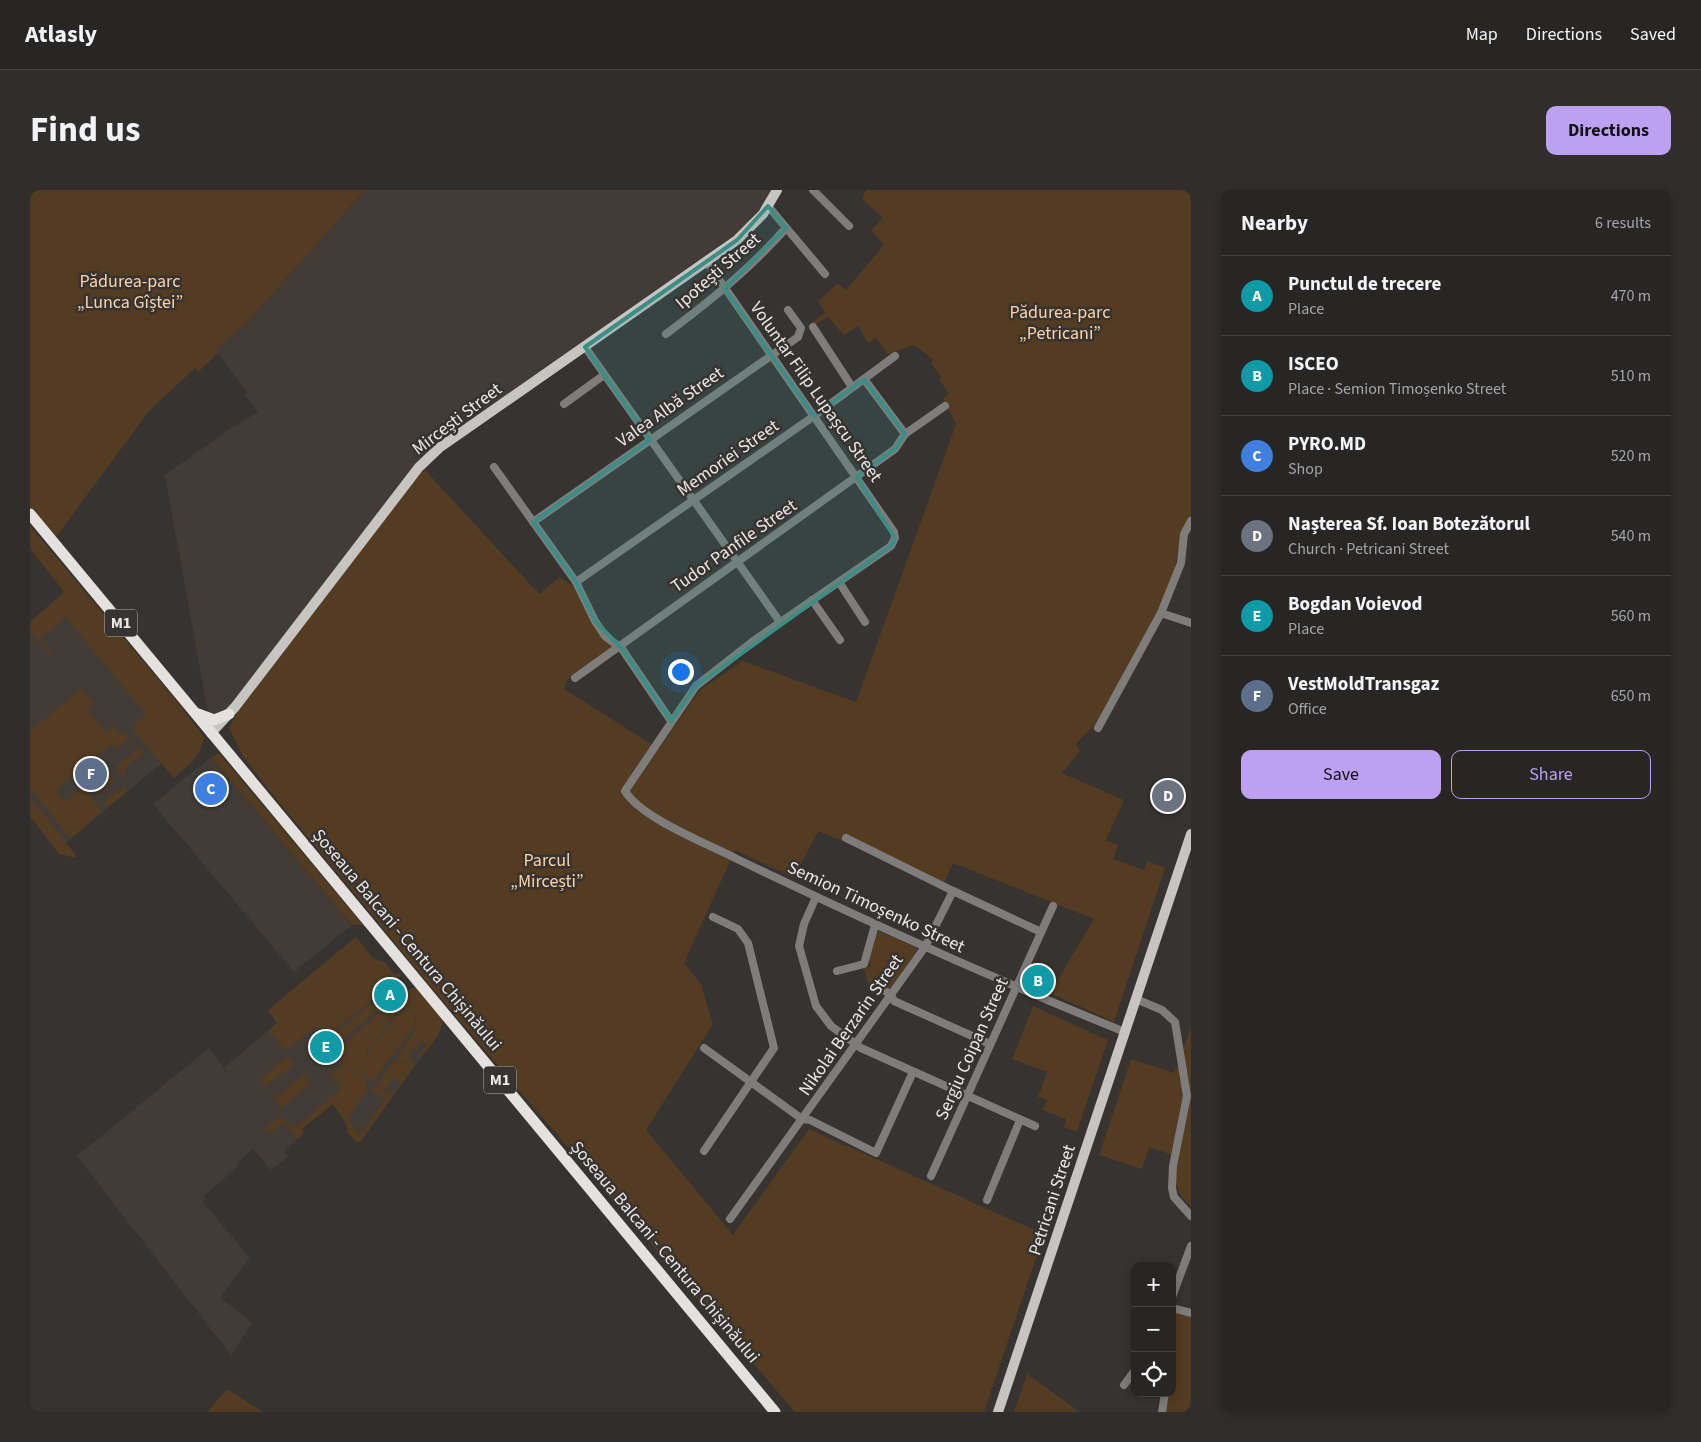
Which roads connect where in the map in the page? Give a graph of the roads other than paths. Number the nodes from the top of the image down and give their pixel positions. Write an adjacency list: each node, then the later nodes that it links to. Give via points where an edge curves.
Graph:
1 (777, 190): 3 (main road, Mircești Street)
2 (813, 190): 4 (street)
3 (768, 206): 5 (street); 6 (main road, Mircești Street, via 737,240)
4 (849, 226)
5 (786, 228): 7 (street); 8 (street, Ipotești Street)
6 (707, 262): 8 (street, Voluntar Filip Lupașcu Street); 12 (main road, Mircești Street)
7 (825, 274)
8 (725, 289): 11 (street, Ipotești Street); 13 (street, Voluntar Filip Lupașcu Street)
9 (788, 310): 13 (street, Valea Albă Street, via 801,328 800,335)
10 (813, 328): 17 (street)
11 (666, 334)
12 (584, 347): 15 (street); 41 (main road, Mircești Street, via 440,448 412,473)
13 (771, 354): 20 (street, Voluntar Filip Lupașcu Street); 22 (street, Valea Albă Street)
14 (895, 356): 16 (street, Memoriei Street)
15 (604, 375): 18 (street); 22 (street)
16 (864, 379): 17 (street, Memoriei Street); 21 (street)
17 (852, 387): 20 (street, Memoriei Street)
18 (564, 404)
19 (946, 406): 21 (street, Tudor Panfile Street)
20 (814, 416): 24 (street, Voluntar Filip Lupașcu Street); 25 (street, Memoriei Street)
21 (905, 434): 24 (street, Tudor Panfile Street, via 895,449)
22 (650, 440): 25 (street); 28 (street, Valea Albă Street)
23 (494, 468): 28 (street)
24 (857, 477): 29 (street, Tudor Panfile Street); 31 (street, Voluntar Filip Lupașcu Street, via 894,532 895,541)
25 (694, 500): 29 (street); 30 (street, Memoriei Street)
26 (30, 514): 40 (highway, Șoseaua Balcani - Centura Chișinăului / M1)
27 (1191, 521): 33 (street, via 1184,534 1181,563)
28 (533, 522): 30 (street)
29 (737, 562): 34 (street); 38 (street, Tudor Panfile Street)
30 (576, 582): 38 (street, via 594,621)
31 (839, 582): 32 (street); 35 (street)
32 (812, 600): 34 (street); 37 (street)
33 (1161, 613): 36 (street); 43 (street)
34 (780, 622): 42 (street, via 696,686)
35 (865, 622)
36 (1191, 623)
37 (840, 640)
38 (618, 647): 39 (street, Tudor Panfile Street); 42 (street)
39 (575, 678)
40 (194, 712): 41 (highway, via 214,720); 44 (highway, Șoseaua Balcani - Centura Chișinăului / M1)
41 (229, 714): 44 (main road, Mircești Street)
42 (671, 721): 48 (street, Semion Timoșenko Street, via 625,791 634,804 685,834)
43 (1098, 728)
44 (212, 733): 81 (highway, Șoseaua Balcani - Centura Chișinăului / M1)
45 (1191, 834): 58 (main road, Petricani Street)
46 (846, 838): 47 (street)
47 (952, 891): 52 (street); 53 (street, Nikolai Berzarin Street)
48 (816, 897): 51 (street, Semion Timoșenko Street); 60 (street, via 799,946 811,992 816,1006 828,1022)
49 (1053, 906): 52 (street, Sergiu Coipan Street)
50 (713, 917): 64 (street, via 738,929 748,943 774,1048)
51 (875, 925): 53 (street, Semion Timoșenko Street); 54 (street, via 864,964)
52 (1041, 932): 56 (street, Sergiu Coipan Street)
53 (925, 947): 56 (street, Semion Timoșenko Street); 57 (street, Nikolai Berzarin Street)
54 (837, 971)
55 (875, 984): 57 (street)
56 (1017, 986): 59 (street, Semion Timoșenko Street); 61 (street, Sergiu Coipan Street)
57 (891, 996): 60 (street, Nikolai Berzarin Street); 61 (street, via 894,1001)
58 (1136, 999): 59 (main road, Petricani Street); 72 (street, via 1162,1010 1174,1022 1187,1096 1173,1166 1172,1188 1174,1198)
59 (1125, 1032): 82 (main road, Petricani Street)
60 (857, 1043): 63 (street, via 861,1048); 66 (street, Nikolai Berzarin Street)
61 (990, 1044): 65 (street, Sergiu Coipan Street)
62 (704, 1048): 64 (street)
63 (913, 1072): 65 (street); 66 (street, via 876,1153)
64 (752, 1082): 66 (street); 69 (street)
65 (966, 1097): 67 (street); 70 (street, Sergiu Coipan Street)
66 (802, 1119): 73 (street, Nikolai Berzarin Street)
67 (1020, 1120): 68 (street); 71 (street)
68 (1035, 1126)
69 (704, 1151)
70 (931, 1176)
71 (987, 1200)
72 (1191, 1216)
73 (730, 1220)
74 (1191, 1246): 75 (street)
75 (1176, 1286)
76 (1176, 1309): 77 (street)
77 (1191, 1313)
78 (1131, 1375): 79 (street)
79 (1124, 1385)
80 (1164, 1397): 83 (street)
81 (775, 1412)
82 (998, 1412)
83 (1162, 1412)

